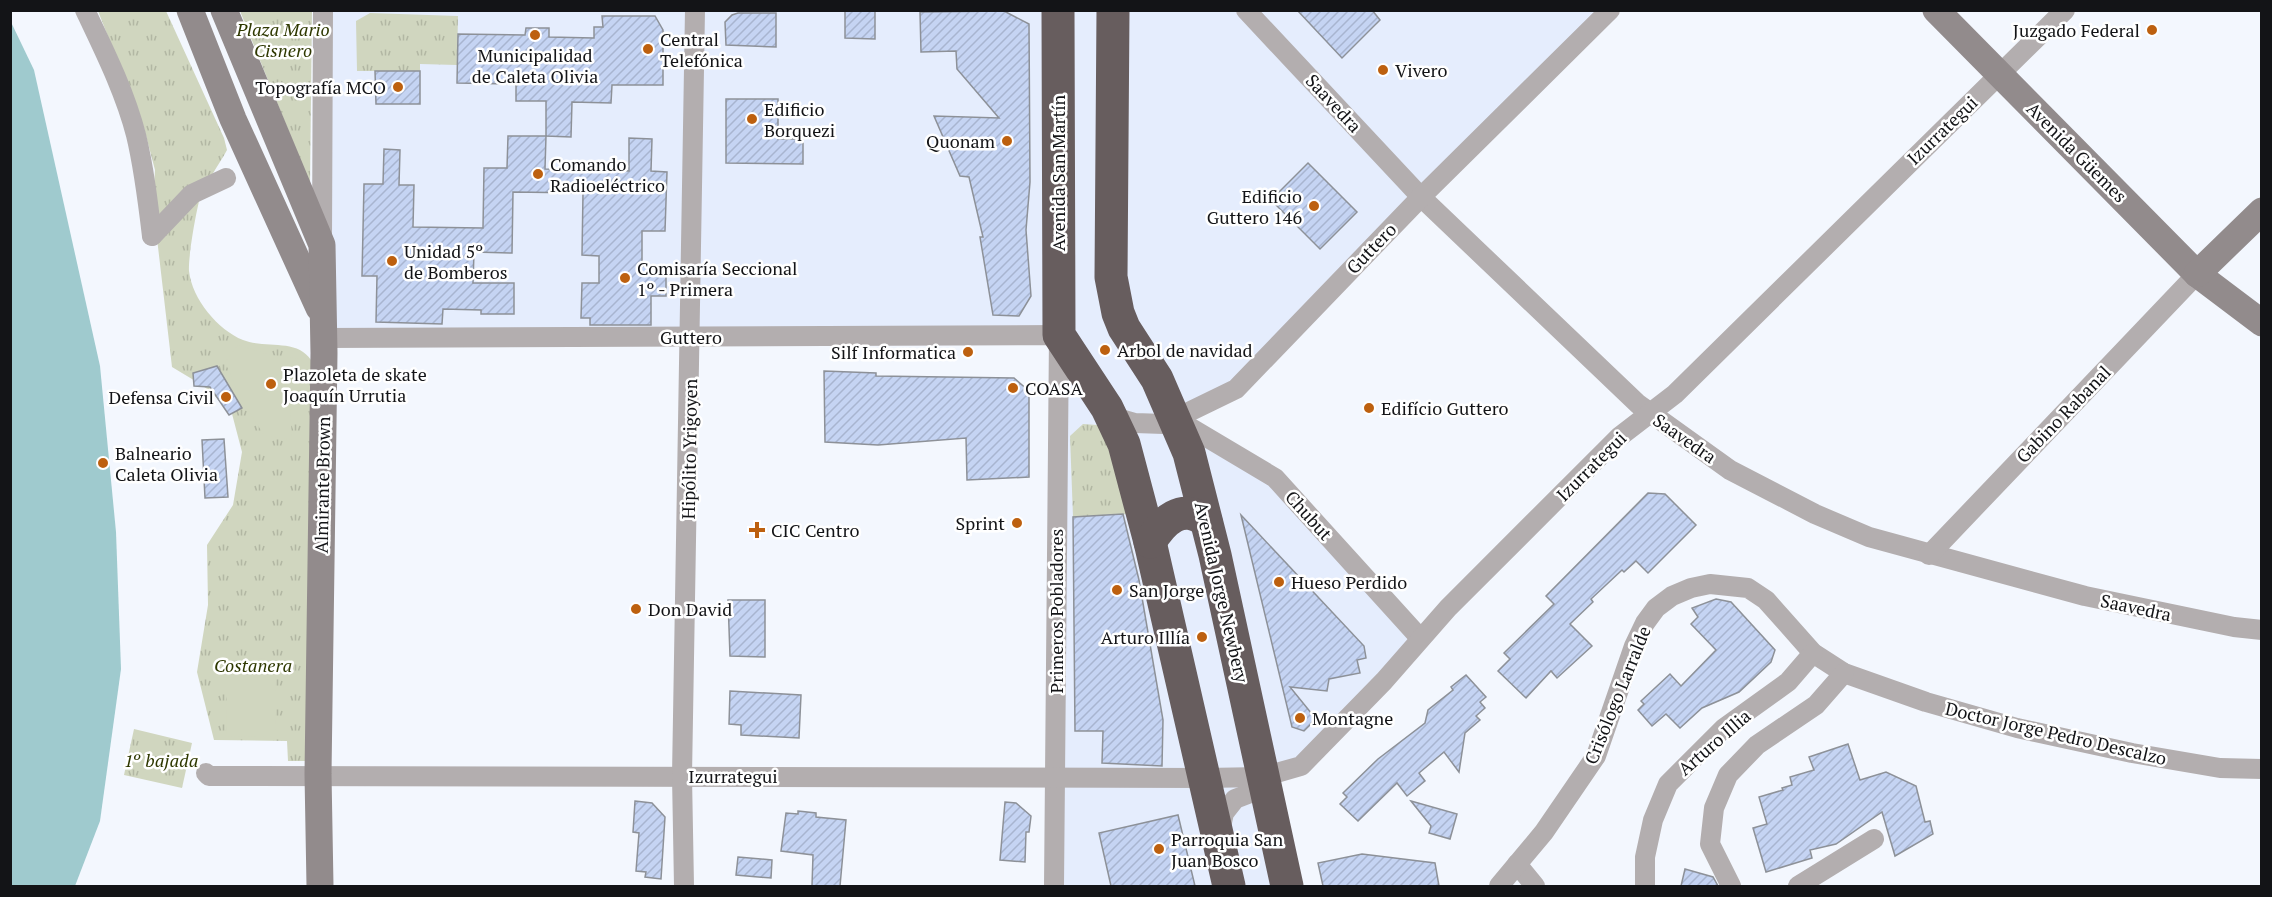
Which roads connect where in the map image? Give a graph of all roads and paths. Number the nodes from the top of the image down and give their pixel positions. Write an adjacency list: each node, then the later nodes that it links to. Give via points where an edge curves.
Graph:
1 (85, 10): 15 (street, via 135,133 152,236 192,194)
2 (189, 10): 13 (street)
3 (199, 10): 13 (street)
4 (224, 10): 18 (street)
5 (323, 10): 18 (street, Almirante Brown)
6 (695, 10): 24 (street, Hipólito Yrigoyen)
7 (1058, 10): 23 (highway, Avenida San Martín)
8 (1113, 10): 28 (highway, Avenida Jorge Newbery, via 1111,277 1124,328 1157,379)
9 (1246, 10): 16 (street, Saavedra)
10 (1610, 10): 16 (street, Guttero)
11 (1936, 10): 14 (street, Avenida Güemes)
12 (2065, 10): 14 (street, Izurrategui)
13 (204, 48): 22 (street)
14 (1999, 74): 19 (street, Avenida Güemes); 27 (street, Izurrategui, via 1675,394)
15 (226, 178)
16 (1421, 197): 27 (street, Saavedra); 28 (street, Guttero, via 1236,389)
17 (2262, 211): 19 (street)
18 (322, 245): 22 (street, Almirante Brown)
19 (2198, 274): 20 (street, Avenida Güemes); 31 (street, Gabino Rabanal)
20 (2220, 291): 21 (street, Avenida Güemes); 25 (street, Avenida Güemes)
21 (2262, 323)
22 (324, 327): 24 (street, Guttero); 39 (street, Almirante Brown)
23 (1059, 335): 24 (street, Guttero); 26 (highway); 42 (street, Primeros Pobladores)
24 (691, 337): 40 (street, Hipólito Yrigoyen)
25 (2262, 339)
26 (1107, 408): 28 (street, Guttero, via 1121,419 1135,423 1164,424); 30 (highway, via 1124,444)
27 (1650, 414): 31 (street, Saavedra, via 1730,470 1815,514 1869,537); 34 (street, Izurrategui, via 1619,437)
28 (1176, 419): 29 (highway, Avenida Jorge Newbery); 34 (street, Chubut, via 1275,478)
29 (1206, 521): 30 (highway, via 1185,513 1168,518); 41 (highway, Avenida Jorge Newbery)
30 (1150, 542): 43 (highway)
31 (1929, 555): 33 (street, Saavedra, via 2085,596 2234,627)
32 (1710, 584): 35 (street, Doctor Jorge Pedro Descalzo, via 1748,588 1766,600); 46 (street, Crisólogo Larralde, via 1672,596 1645,623 1596,756)
33 (2261, 629)
34 (1420, 638): 41 (street, Izurrategui, via 1301,766)
35 (1813, 653): 36 (street, Doctor Jorge Pedro Descalzo); 54 (street, Arturo Illia, via 1788,682 1724,728 1668,784 1653,820 1645,857)
36 (1844, 673): 37 (street, Doctor Jorge Pedro Descalzo, via 2017,728 2220,768); 55 (street, via 1816,705 1756,746 1728,775 1714,808 1710,844)
37 (2262, 769)
38 (206, 773): 39 (street, Izurrategui)
39 (318, 774): 40 (street, Izurrategui); 47 (street, Almirante Brown)
40 (682, 776): 42 (street, Izurrategui); 48 (street, Hipólito Yrigoyen)
41 (1262, 777): 43 (street, Izurrategui); 45 (street, Izurrategui, via 1224,813); 51 (highway, Avenida Jorge Newbery)
42 (1055, 778): 43 (street, Izurrategui); 49 (street, Primeros Pobladores)
43 (1205, 778): 45 (highway)
44 (1874, 839): 56 (street)
45 (1220, 846): 50 (highway)
46 (1517, 864): 52 (street, Crisólogo Larralde); 53 (street)
47 (320, 886)
48 (684, 886)
49 (1054, 886)
50 (1229, 886)
51 (1287, 886)
52 (1499, 886)
53 (1535, 886)
54 (1645, 886)
55 (1731, 886)
56 (1798, 886)

